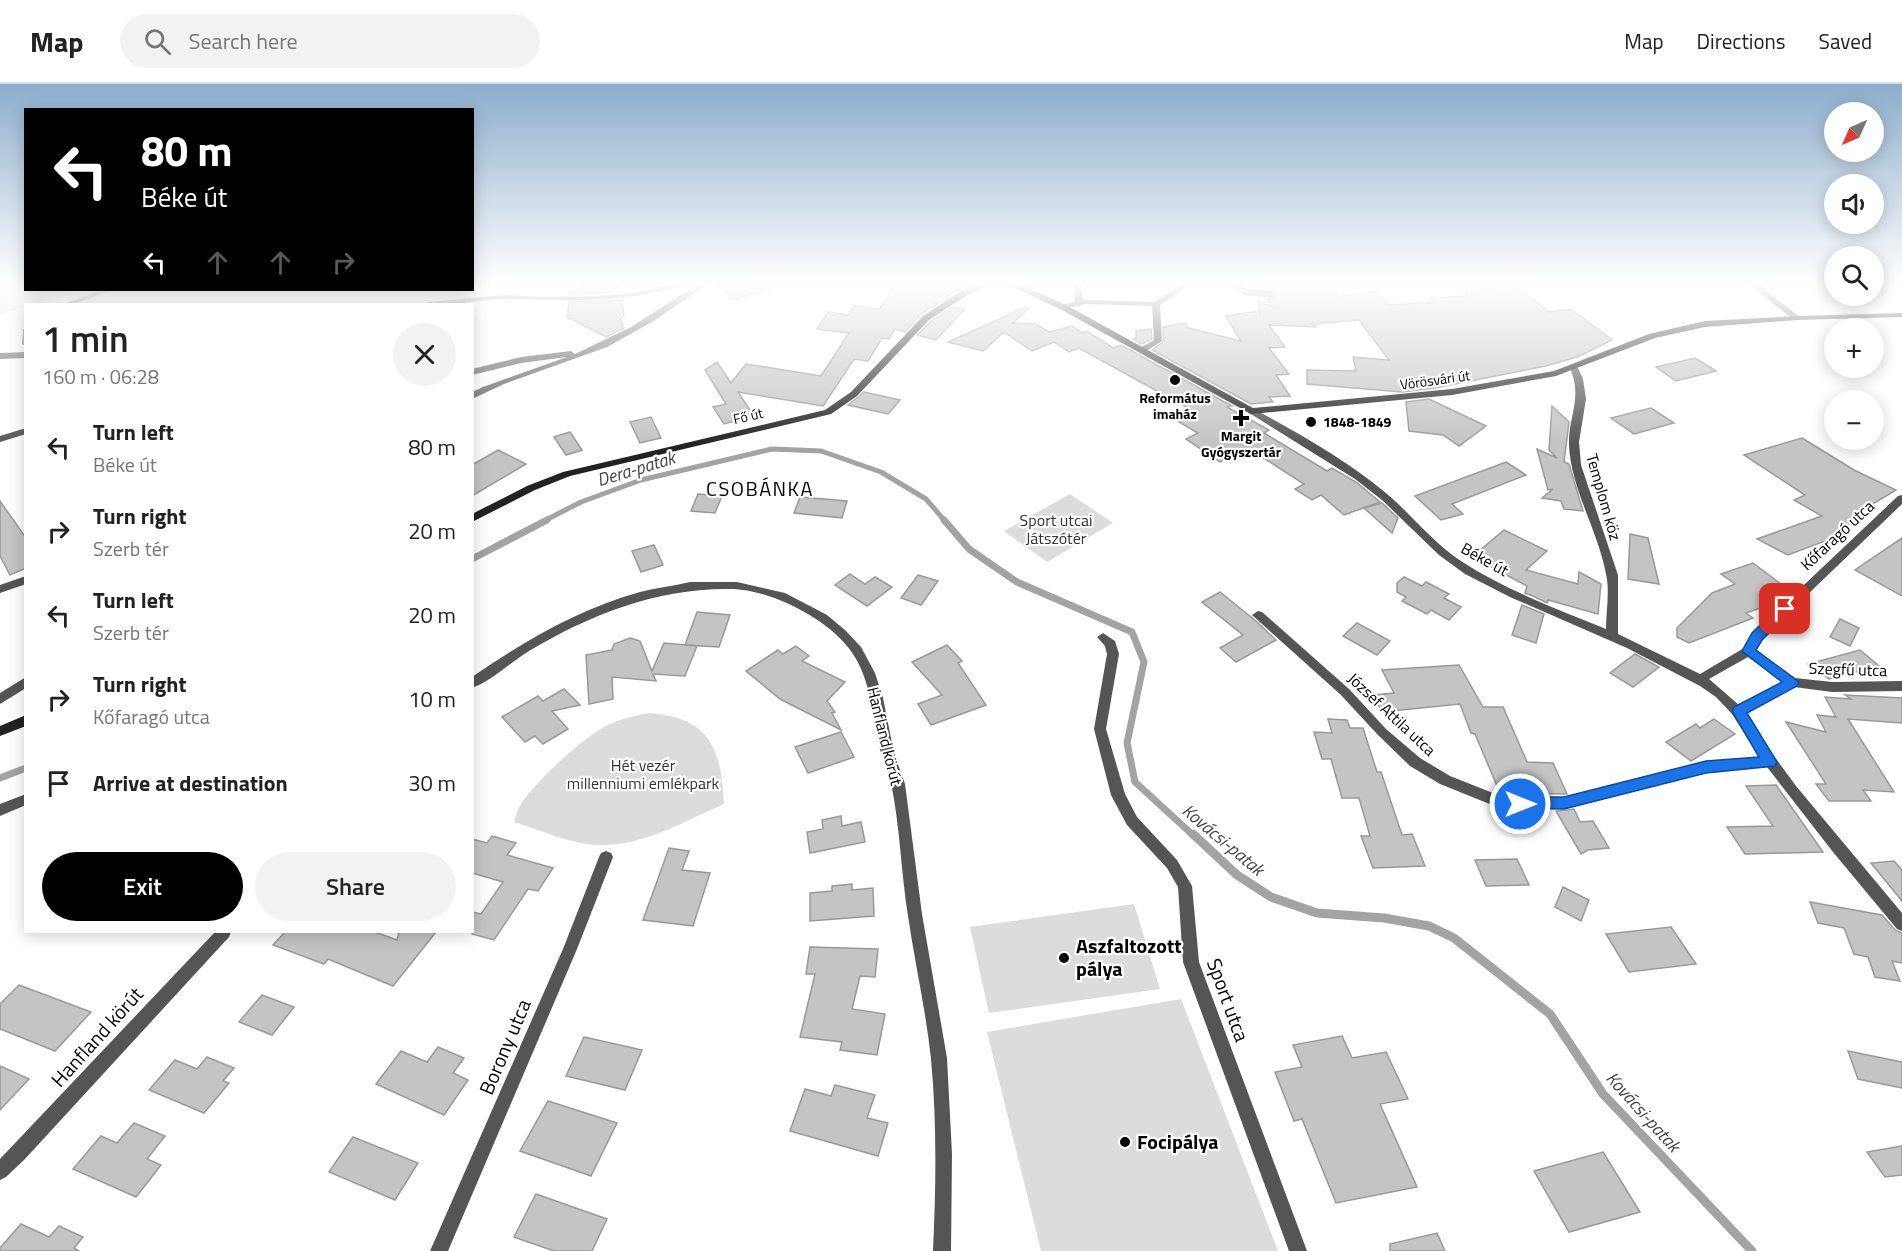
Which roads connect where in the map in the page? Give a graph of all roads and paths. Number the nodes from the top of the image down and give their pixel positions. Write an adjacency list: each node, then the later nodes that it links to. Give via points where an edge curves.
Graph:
1 (620, 336): 7 (street)
2 (909, 336): 19 (main road, Fő út, via 854,394 828,412 567,474)
3 (1118, 336): 6 (main road, Béke út)
4 (1158, 336): 6 (street, via 1158,341)
5 (1654, 336): 10 (main road, Vörösvári út)
6 (1143, 350): 13 (main road, Béke út)
7 (590, 352): 11 (street, via 521,360); 12 (street, via 514,377)
8 (24, 355): 9 (street)
9 (0, 356)
10 (1574, 368): 13 (main road, Vörösvári út, via 1452,392); 23 (street, Templom köz, via 1581,399 1574,442 1576,465 1612,576)
11 (474, 372)
12 (474, 395)
13 (1251, 411): 23 (street, Béke út, via 1374,488 1444,555 1468,570)
14 (24, 432): 15 (street)
15 (0, 439)
16 (1902, 498): 17 (street, Kőfaragó utca)
17 (1890, 509): 18 (street); 25 (street, Kőfaragó utca, via 1757,636)
18 (1902, 515)
19 (474, 518)
20 (24, 581): 21 (street)
21 (0, 589)
22 (1258, 615): 35 (street, József Attila utca, via 1345,692 1415,762 1445,780 1502,803 1564,803 1706,767)
23 (1612, 635): 26 (street, Béke út)
24 (1103, 637): 44 (street, Sport utca, via 1111,644 1113,654 1100,729 1118,795 1132,821 1172,864 1185,886 1191,962)
25 (1748, 651): 26 (street); 28 (street)
26 (1700, 679): 32 (street, Béke út)
27 (24, 682): 31 (street)
28 (1792, 682): 30 (street, Szegfű utca, via 1832,687); 32 (street)
29 (474, 683): 43 (street, Hanfland körút, via 532,642 580,618 626,601 687,586 746,586 779,594 807,606 856,649 870,676 898,782 914,911 939,1058 945,1185)
30 (1902, 686)
31 (0, 699)
32 (1739, 711): 35 (street, Béke út)
33 (24, 721): 34 (main road)
34 (0, 731)
35 (1770, 762): 39 (street, Béke út, via 1841,855)
36 (24, 800): 37 (street)
37 (0, 810)
38 (606, 857): 42 (street, Borony utca)
39 (1902, 924)
40 (223, 933): 41 (street, Hanfland körút)
41 (0, 1171)
42 (439, 1251)
43 (942, 1251)
44 (1298, 1251)

